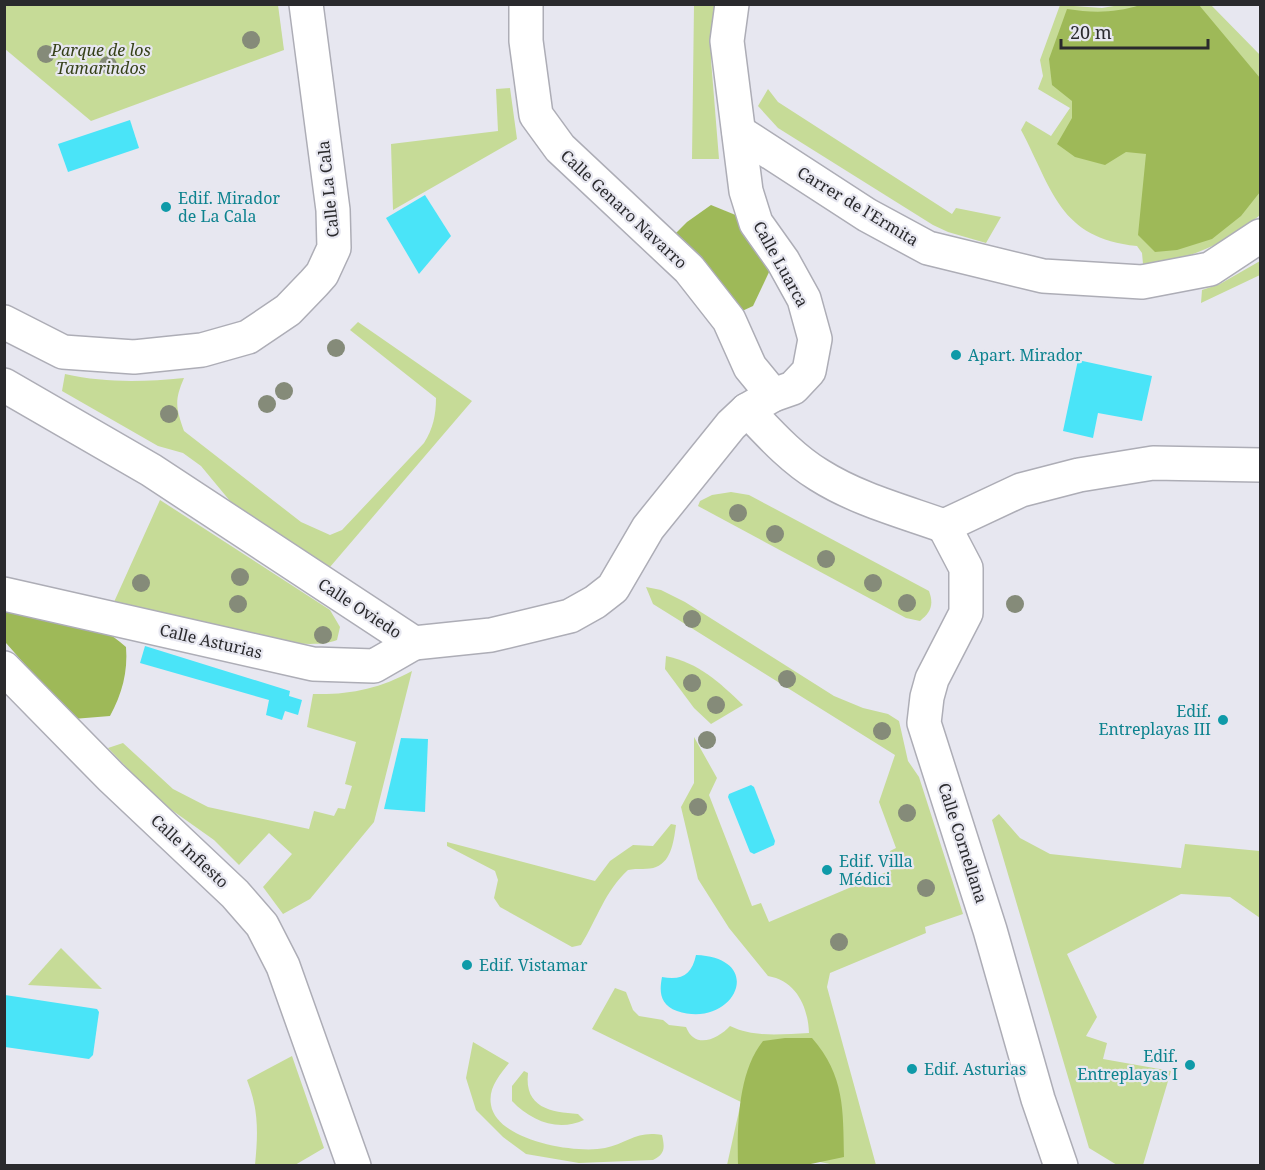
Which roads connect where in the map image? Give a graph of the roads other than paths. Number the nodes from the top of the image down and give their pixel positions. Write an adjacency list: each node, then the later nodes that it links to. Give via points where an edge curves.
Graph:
1 (306, 4): 6 (street, Calle La Cala, via 333,210 334,248 314,283 288,310 248,337 202,350 134,357 63,352)
2 (526, 4): 8 (street, Calle Genaro Navarro, via 526,41 536,115 560,148 689,269 729,320 750,367)
3 (732, 4): 4 (street, Calle Luarca, via 727,41)
4 (739, 132): 5 (street, Carrer de l'Ermita, via 867,215 928,248 1043,276 1154,280 1210,269); 8 (street, Calle Luarca, via 746,191 756,223 804,299 815,339 809,371 794,388)
5 (1260, 236)
6 (4, 322)
7 (4, 385): 12 (street, Calle Oviedo, via 152,470)
8 (760, 402): 10 (street, Calle Genaro Navarro, via 789,453 819,476 860,497); 12 (street, Calle Oviedo, via 648,528 613,588 595,602 570,616 491,635)
9 (1260, 465): 10 (street, via 1153,463 1079,475 1021,490)
10 (944, 526): 15 (street, Calle Cornellana, via 966,568 966,613 932,679 924,723)
11 (4, 594): 12 (street, Calle Asturias, via 313,664 374,666)
12 (414, 643)
13 (4, 668): 14 (street, Calle Infiesto, via 262,925 283,966)
14 (354, 1166)
15 (1061, 1166)

